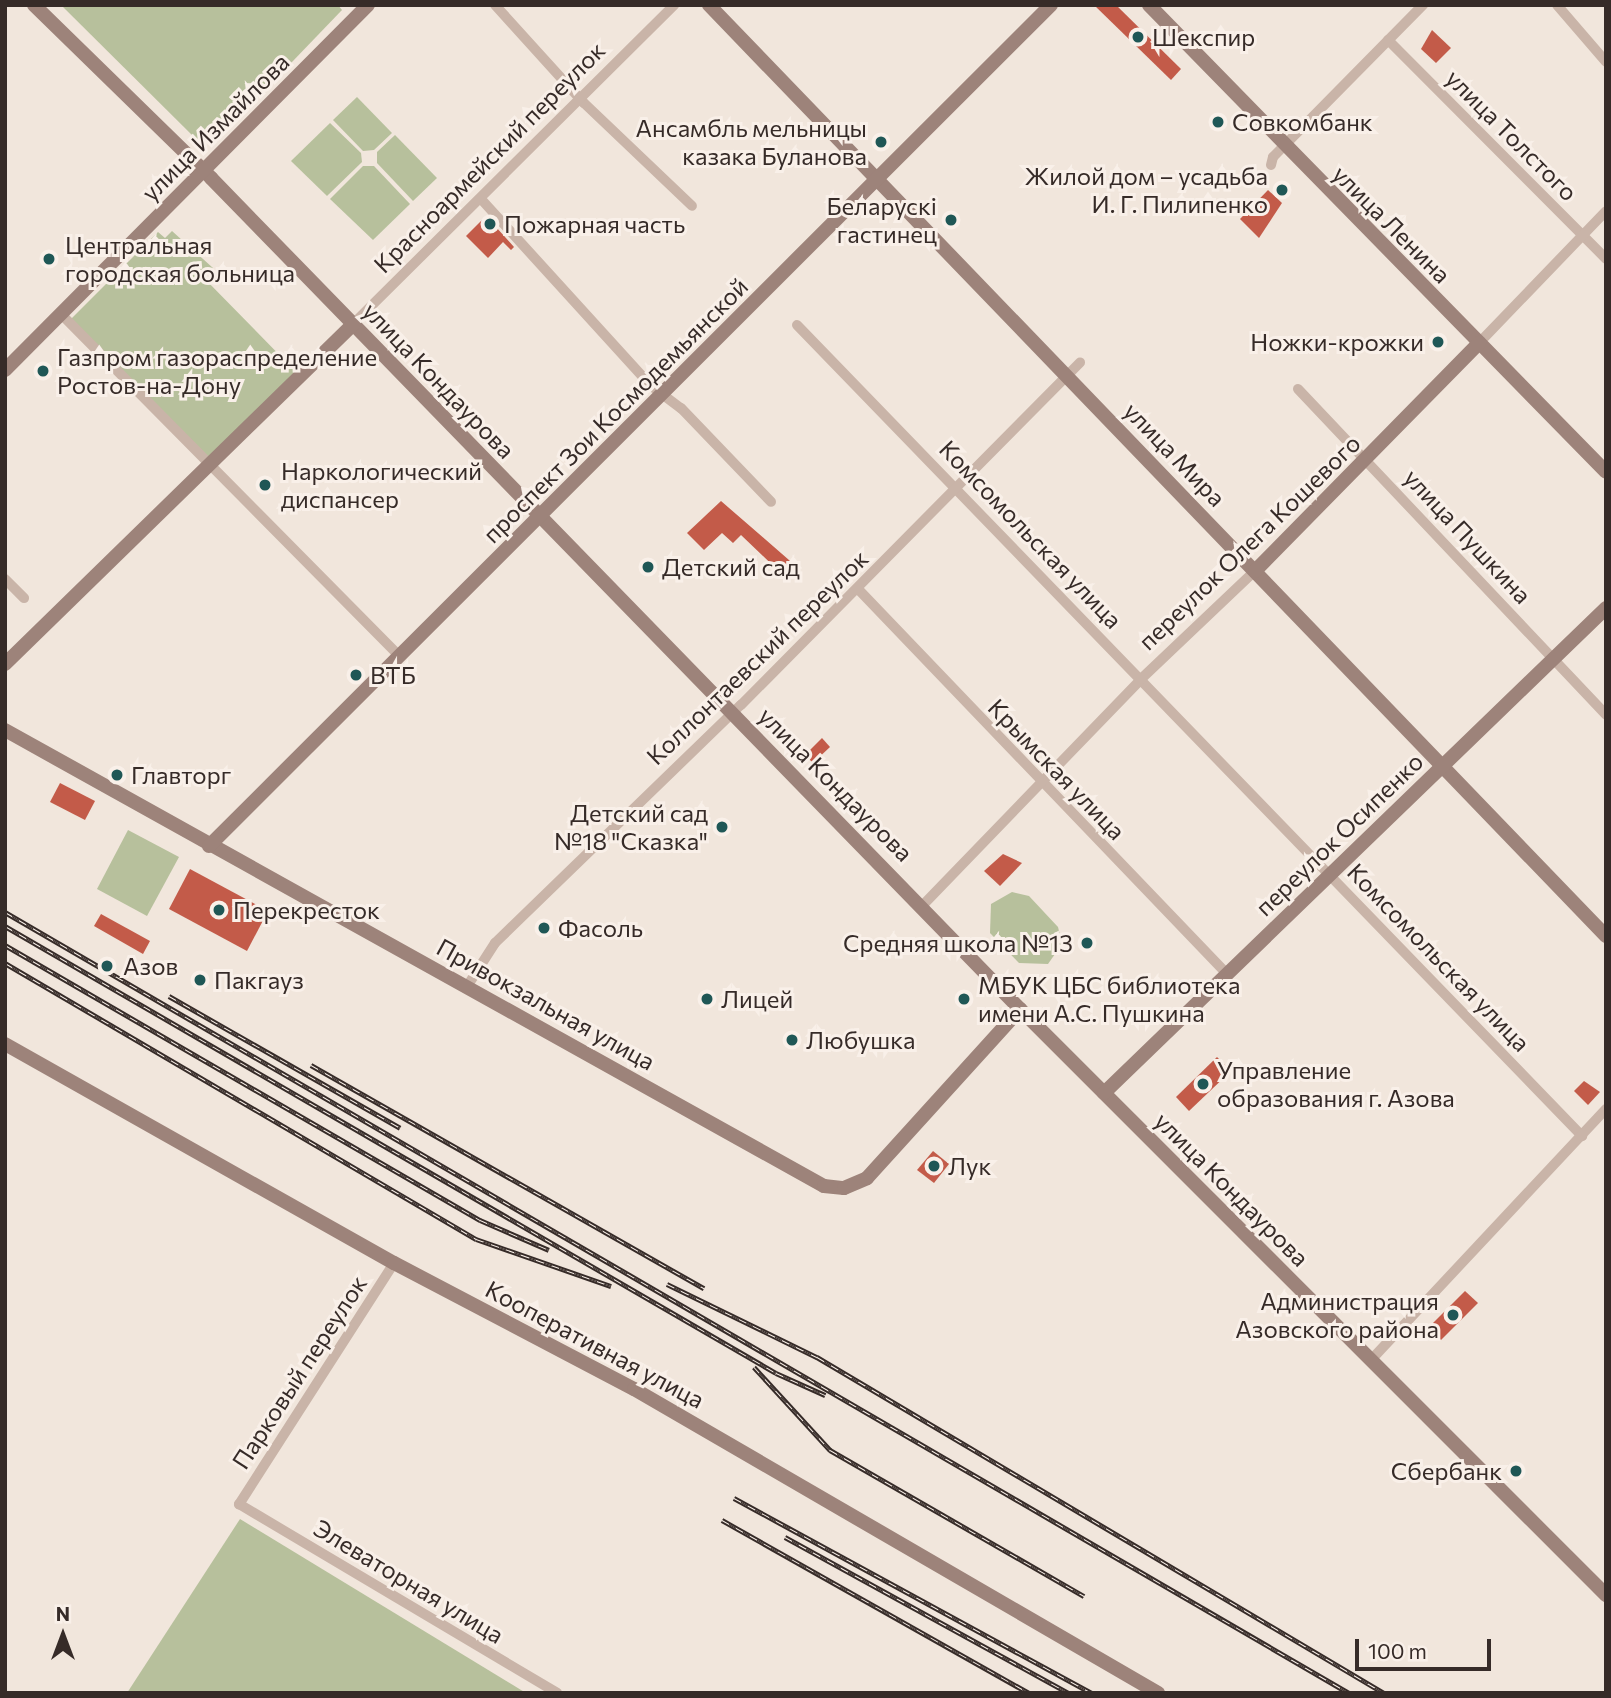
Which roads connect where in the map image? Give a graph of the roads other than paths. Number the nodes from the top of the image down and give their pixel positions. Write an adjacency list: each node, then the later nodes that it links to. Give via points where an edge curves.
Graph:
1 (34, 5): 15 (street, улица Кондаурова)
2 (368, 5): 15 (street, улица Измайлова)
3 (495, 5): 12 (street)
4 (674, 5): 12 (street, Красноармейский переулок)
5 (709, 5): 16 (street, улица Мира)
6 (1051, 5): 16 (street, проспект Зои Космодемьянской)
7 (1149, 5): 13 (street, улица Ленина)
8 (1423, 5): 10 (street)
9 (1558, 5): 11 (street)
10 (1388, 40): 13 (street); 20 (street, улица Толстого)
11 (1606, 62)
12 (583, 96): 17 (street, Красноармейский переулок); 18 (street)
13 (1283, 146): 14 (street); 25 (street, улица Ленина)
14 (1271, 165)
15 (204, 171): 22 (street, улица Измайлова); 23 (street, улица Кондаурова)
16 (879, 181): 28 (street, улица Мира); 30 (street, проспект Зои Космодемьянской)
17 (481, 199): 23 (street, Красноармейский переулок); 30 (street)
18 (692, 206)
19 (1606, 211): 20 (street, переулок Олега Кошевого)
20 (1581, 234): 21 (street, улица Толстого); 25 (street, переулок Олега Кошевого)
21 (1606, 259)
22 (61, 314): 27 (street, улица Измайлова); 32 (street)
23 (354, 324): 32 (street, Красноармейский переулок); 36 (street, улица Кондаурова)
24 (797, 325): 34 (street, Комсомольская улица)
25 (1479, 343): 31 (street, переулок Олега Кошевого); 33 (street, улица Ленина)
26 (1080, 362): 28 (street, Коллонтаевский переулок)
27 (5, 370)
28 (1067, 374): 34 (street, Коллонтаевский переулок); 37 (street, улица Мира)
29 (1298, 389): 31 (street, улица Пушкина)
30 (662, 396): 35 (street, via 681,408); 36 (street, проспект Зои Космодемьянской)
31 (1367, 458): 37 (street, переулок Олега Кошевого); 43 (street, улица Пушкина)
32 (208, 462): 42 (street); 44 (street, Красноармейский переулок)
33 (1606, 472)
34 (958, 487): 39 (street, Коллонтаевский переулок); 45 (street, Комсомольская улица)
35 (771, 502)
36 (540, 517): 42 (street, проспект Зои Космодемьянской); 46 (street, улица Кондаурова)
37 (1255, 571): 45 (street, переулок Олега Кошевого); 49 (street, улица Мира)
38 (5, 579): 40 (street)
39 (858, 589): 46 (street, Коллонтаевский переулок); 50 (street, Крымская улица)
40 (24, 598)
41 (1606, 608): 43 (street, переулок Осипенко)
42 (399, 656): 51 (street, проспект Зои Космодемьянской)
43 (1553, 658): 47 (street, улица Пушкина); 49 (street, переулок Осипенко)
44 (5, 664)
45 (1141, 679): 50 (street, переулок Олега Кошевого); 52 (street, Комсомольская улица)
46 (733, 712): 53 (street, улица Кондаурова); 56 (street, Коллонтаевский переулок, via 495,943)
47 (1606, 715)
48 (5, 730): 51 (street, Привокзальная улица)
49 (1441, 766): 52 (street, переулок Осипенко); 54 (street, улица Мира)
50 (1042, 785): 53 (street, переулок Олега Кошевого); 55 (street, Крымская улица)
51 (209, 846): 56 (street, Привокзальная улица)
52 (1331, 874): 55 (street, переулок Осипенко); 61 (street, Комсомольская улица)
53 (922, 905): 57 (street, улица Кондаурова)
54 (1606, 936)
55 (1228, 975): 59 (street, переулок Осипенко)
56 (468, 985): 57 (street, Привокзальная улица, via 834,1188 867,1178)
57 (1020, 1009): 59 (street, улица Кондаурова)
58 (5, 1044): 62 (street, Кооперативная улица)
59 (1104, 1093): 63 (street, улица Кондаурова)
60 (1606, 1109): 61 (street)
61 (1582, 1136): 63 (street)
62 (394, 1263): 64 (street, Парковый переулок); 67 (street, Кооперативная улица, via 634,1389)
63 (1371, 1360): 65 (street, улица Кондаурова)
64 (239, 1504): 66 (street, Элеваторная улица)
65 (1606, 1595)
66 (557, 1693)
67 (1158, 1693)

